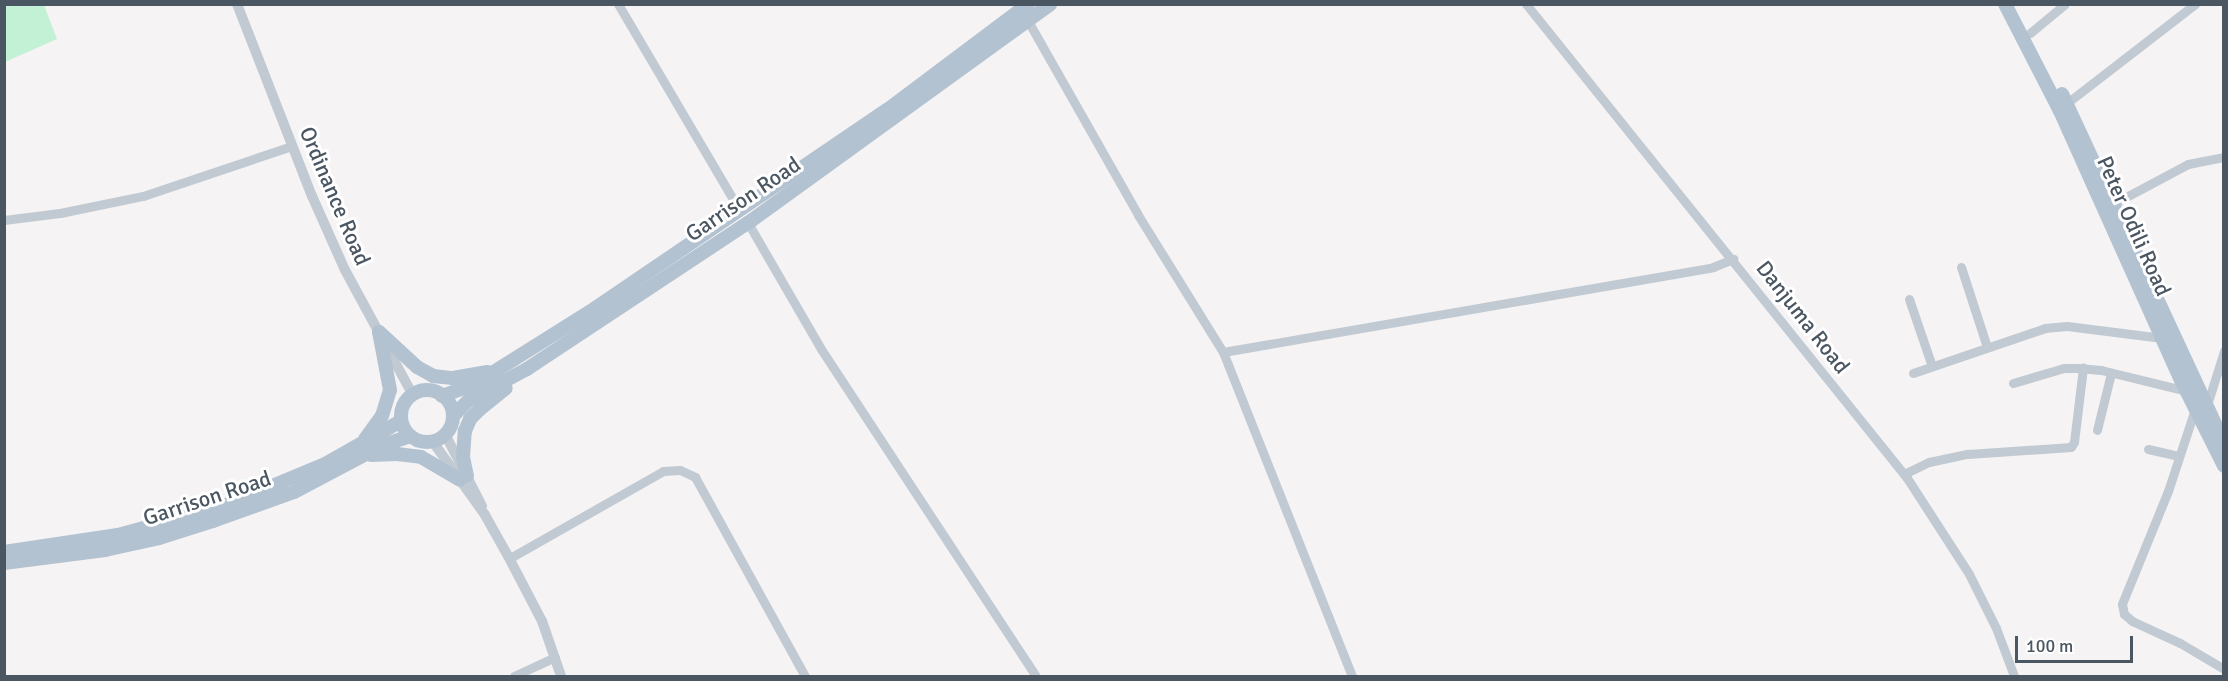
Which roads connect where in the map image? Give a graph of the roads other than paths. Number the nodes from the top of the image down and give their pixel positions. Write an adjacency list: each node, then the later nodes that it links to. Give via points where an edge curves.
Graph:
1 (237, 4): 13 (street, Ordinance Road)
2 (618, 4): 16 (street)
3 (1028, 4): 16 (main road, Garrison Road, via 935,76)
4 (1050, 4): 10 (main road, Garrison Road)
5 (1526, 4): 19 (street, Danjuma Road, via 1632,139)
6 (2005, 4): 23 (main road, Peter Odili Road, via 2060,111)
7 (2014, 4): 11 (main road, Peter Odili Road)
8 (2065, 4): 11 (street)
9 (2195, 4): 12 (street)
10 (1028, 21): 18 (main road, Garrison Road); 26 (street, via 1138,215)
11 (2030, 33): 12 (main road, Peter Odili Road)
12 (2067, 103): 15 (main road, Peter Odili Road)
13 (292, 146): 17 (street, via 142,196); 22 (street, Ordinance Road, via 345,270)
14 (2223, 157): 15 (street, via 2188,164)
15 (2113, 204): 38 (main road, Peter Odili Road)
16 (740, 211): 27 (main road, Garrison Road)
17 (4, 220)
18 (748, 223): 30 (main road, Garrison Road); 59 (street, via 821,349)
19 (1733, 258): 26 (street, via 1713,267); 49 (street, Danjuma Road)
20 (1961, 267): 24 (street)
21 (1909, 299): 28 (street)
22 (379, 332): 27 (main road, via 417,367 433,376 470,376); 36 (street, Ordinance Road); 46 (main road, via 390,390 382,416)
23 (2162, 338): 24 (street, via 2067,326 2045,328); 35 (main road, Peter Odili Road)
24 (1987, 347): 28 (street)
25 (2223, 351): 34 (street)
26 (1223, 352): 60 (street)
27 (506, 365): 37 (main road, Garrison Road, via 458,393)
28 (1932, 366): 31 (street)
29 (2083, 368): 32 (street); 33 (street, via 2064,369); 49 (street, via 2071,447 1968,454 1929,462)
30 (527, 369): 39 (main road, Garrison Road, via 469,400); 50 (main road, via 470,419 463,444)
31 (1913, 373)
32 (2111, 373): 35 (street); 41 (street)
33 (2013, 383)
34 (2218, 384): 38 (street)
35 (2187, 391): 38 (main road, Peter Odili Road)
36 (413, 395): 37 (main road, via 431,391); 40 (main road, via 404,405)
37 (442, 396): 39 (main road)
38 (2201, 408): 44 (main road, Peter Odili Road); 47 (street); 48 (main road, Peter Odili Road)
39 (453, 416): 43 (main road)
40 (401, 421): 42 (main road); 46 (main road, Garrison Road)
41 (2097, 430)
42 (410, 436): 43 (main road, via 424,442); 46 (main road, Garrison Road)
43 (439, 438): 50 (street)
44 (2223, 443)
45 (2148, 449): 47 (street)
46 (363, 451): 50 (main road, via 421,457); 51 (main road, Garrison Road, via 185,518 118,535); 53 (main road, Garrison Road, via 284,496 159,538 72,556)
47 (2178, 456): 55 (street, via 2168,491 2122,604 2124,614)
48 (2223, 466)
49 (1904, 474): 61 (street, Danjuma Road, via 1969,574 1996,628)
50 (464, 478): 52 (street)
51 (4, 552)
52 (510, 558): 54 (street, via 542,621); 58 (street, via 663,471 680,470 695,477)
53 (4, 563)
54 (555, 657): 56 (street); 57 (street)
55 (2223, 669)
56 (514, 676)
57 (561, 676)
58 (806, 676)
59 (1036, 676)
60 (1352, 676)
61 (2011, 676)

